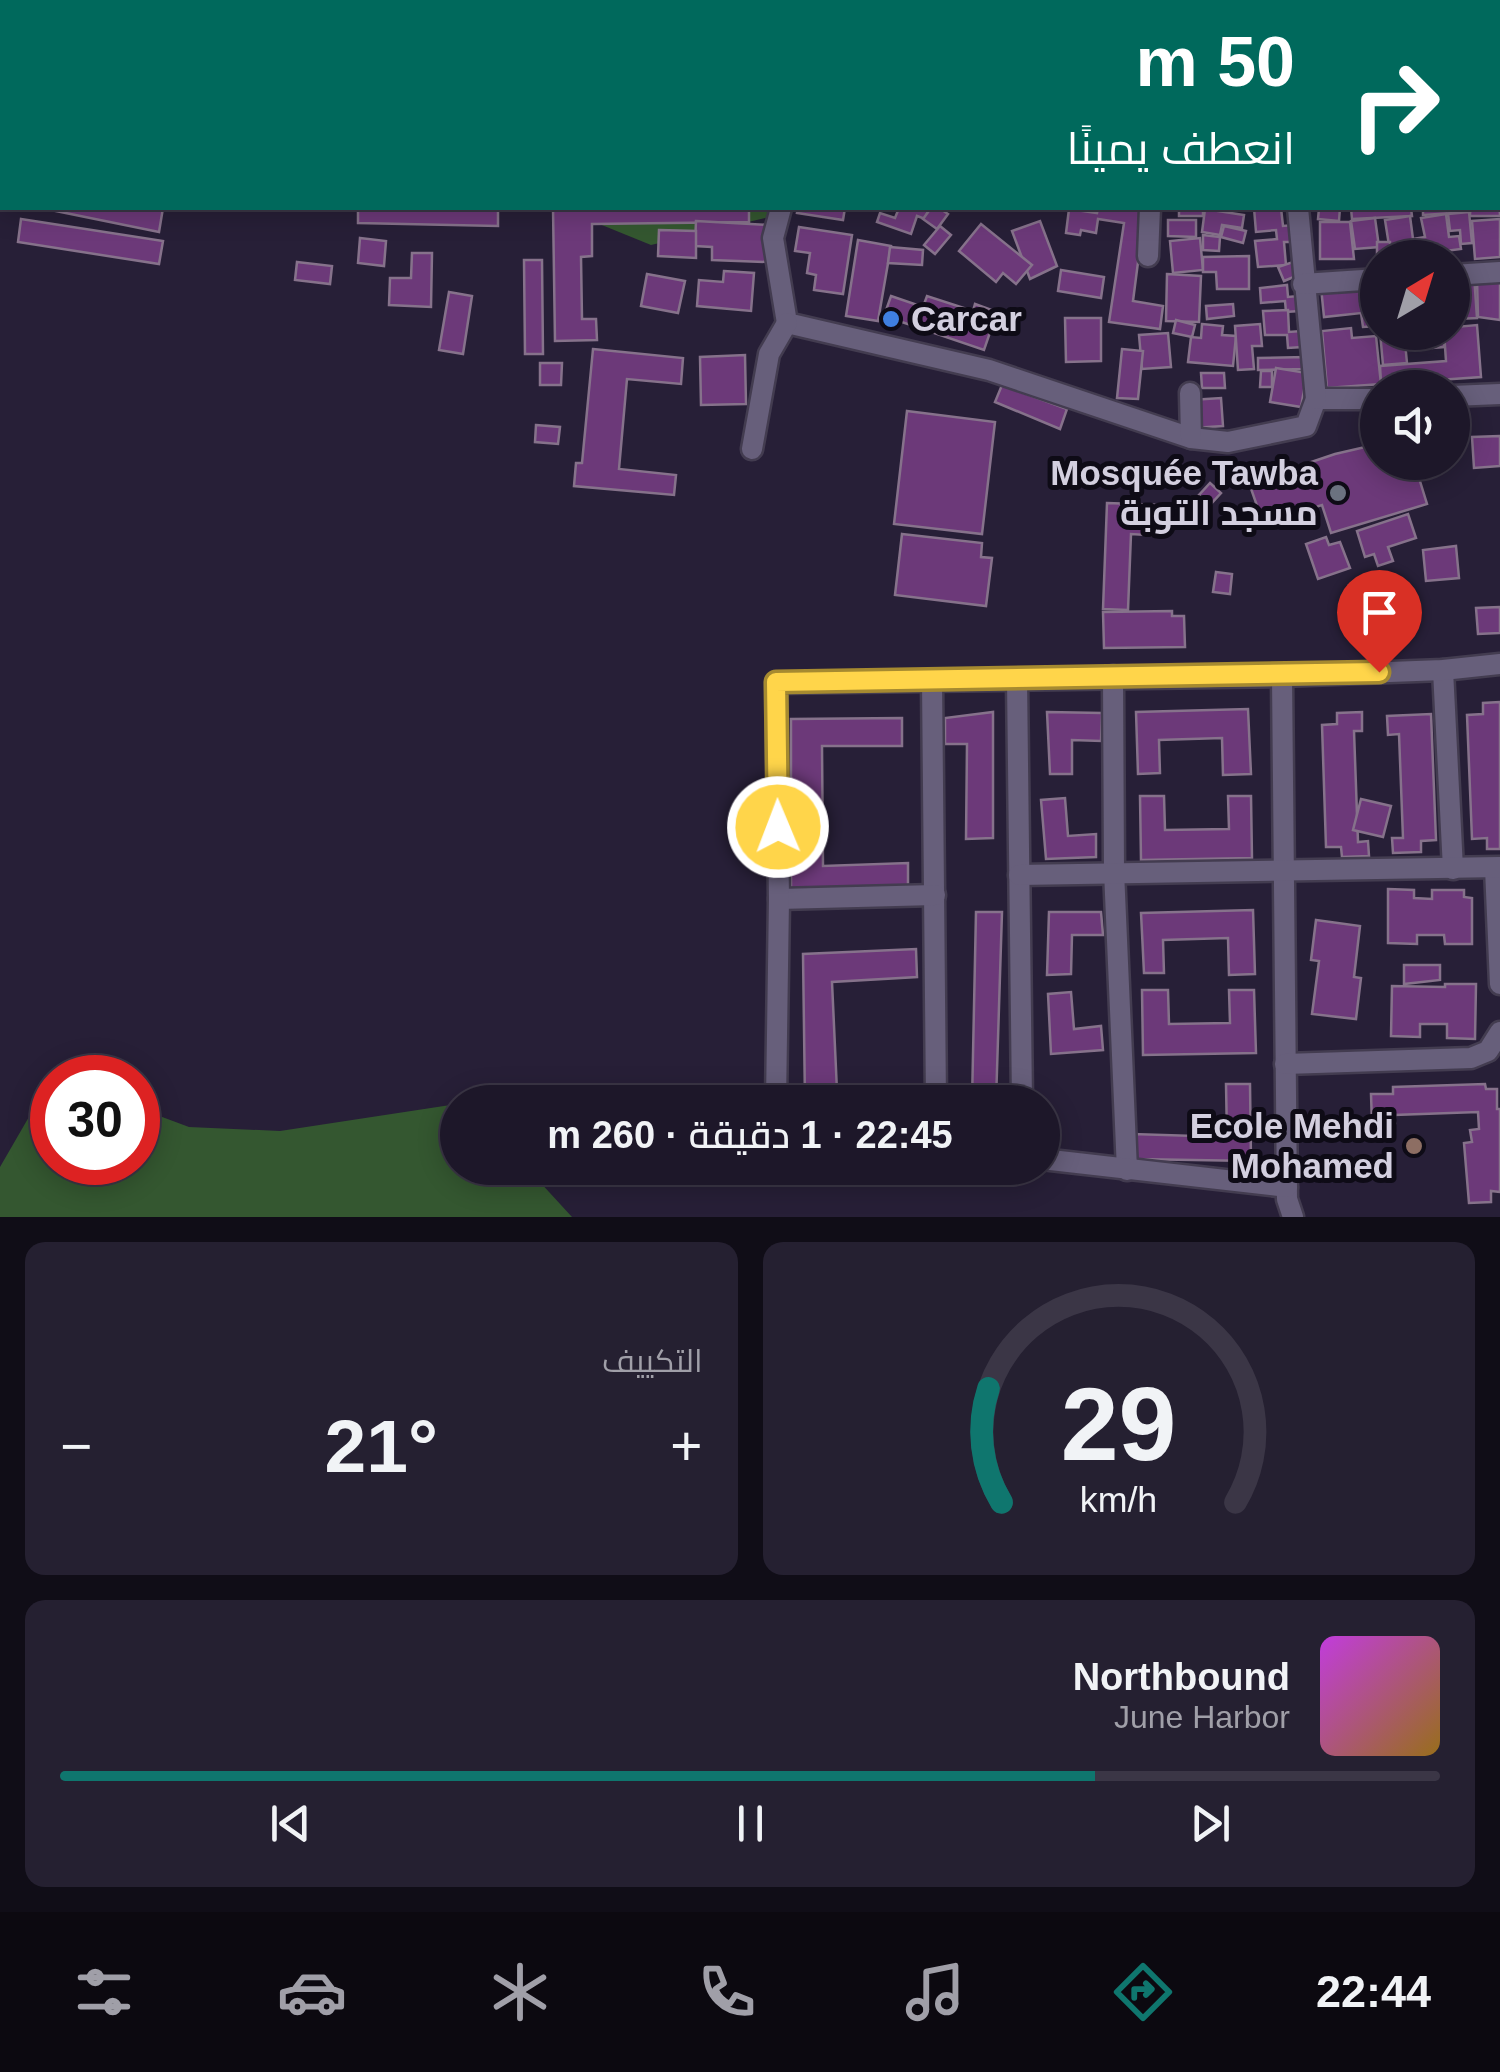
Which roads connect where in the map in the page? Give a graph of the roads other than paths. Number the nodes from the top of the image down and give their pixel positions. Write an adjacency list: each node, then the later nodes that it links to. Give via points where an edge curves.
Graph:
1 (781, 210): 9 (street, via 774,238)
2 (1150, 210): 4 (street)
3 (1298, 210): 8 (street)
4 (1148, 256)
5 (1500, 272): 6 (street)
6 (1470, 274)
7 (1360, 281): 8 (street)
8 (1303, 284): 13 (street)
9 (787, 322): 15 (street, via 989,370); 16 (street, via 768,354)
10 (1190, 394): 15 (street)
11 (1500, 394): 12 (street)
12 (1470, 395)
13 (1316, 399): 14 (street); 15 (street, via 1306,426 1228,442)
14 (1360, 399)
15 (1191, 438)
16 (752, 448)
17 (1500, 664): 18 (street)
18 (1443, 670): 20 (street); 25 (street)
19 (1113, 676): 20 (street); 21 (street); 26 (street)
20 (1282, 676): 24 (street)
21 (1017, 679): 22 (street); 27 (street)
22 (932, 680): 28 (street); 29 (street, via 776,682)
23 (1498, 868): 25 (street); 30 (street)
24 (1285, 870): 25 (street); 26 (street); 32 (street)
25 (1452, 870)
26 (1114, 871): 27 (street); 37 (street)
27 (1019, 875): 35 (street)
28 (935, 895): 29 (street); 34 (street)
29 (779, 900): 33 (street)
30 (1500, 984)
31 (1500, 1032): 32 (street, via 1488,1051 1471,1058)
32 (1285, 1064): 38 (street)
33 (776, 1085)
34 (936, 1085)
35 (1022, 1085)
36 (1060, 1162): 37 (street)
37 (1127, 1170): 38 (street)
38 (1287, 1186): 39 (street)
39 (1293, 1217)

